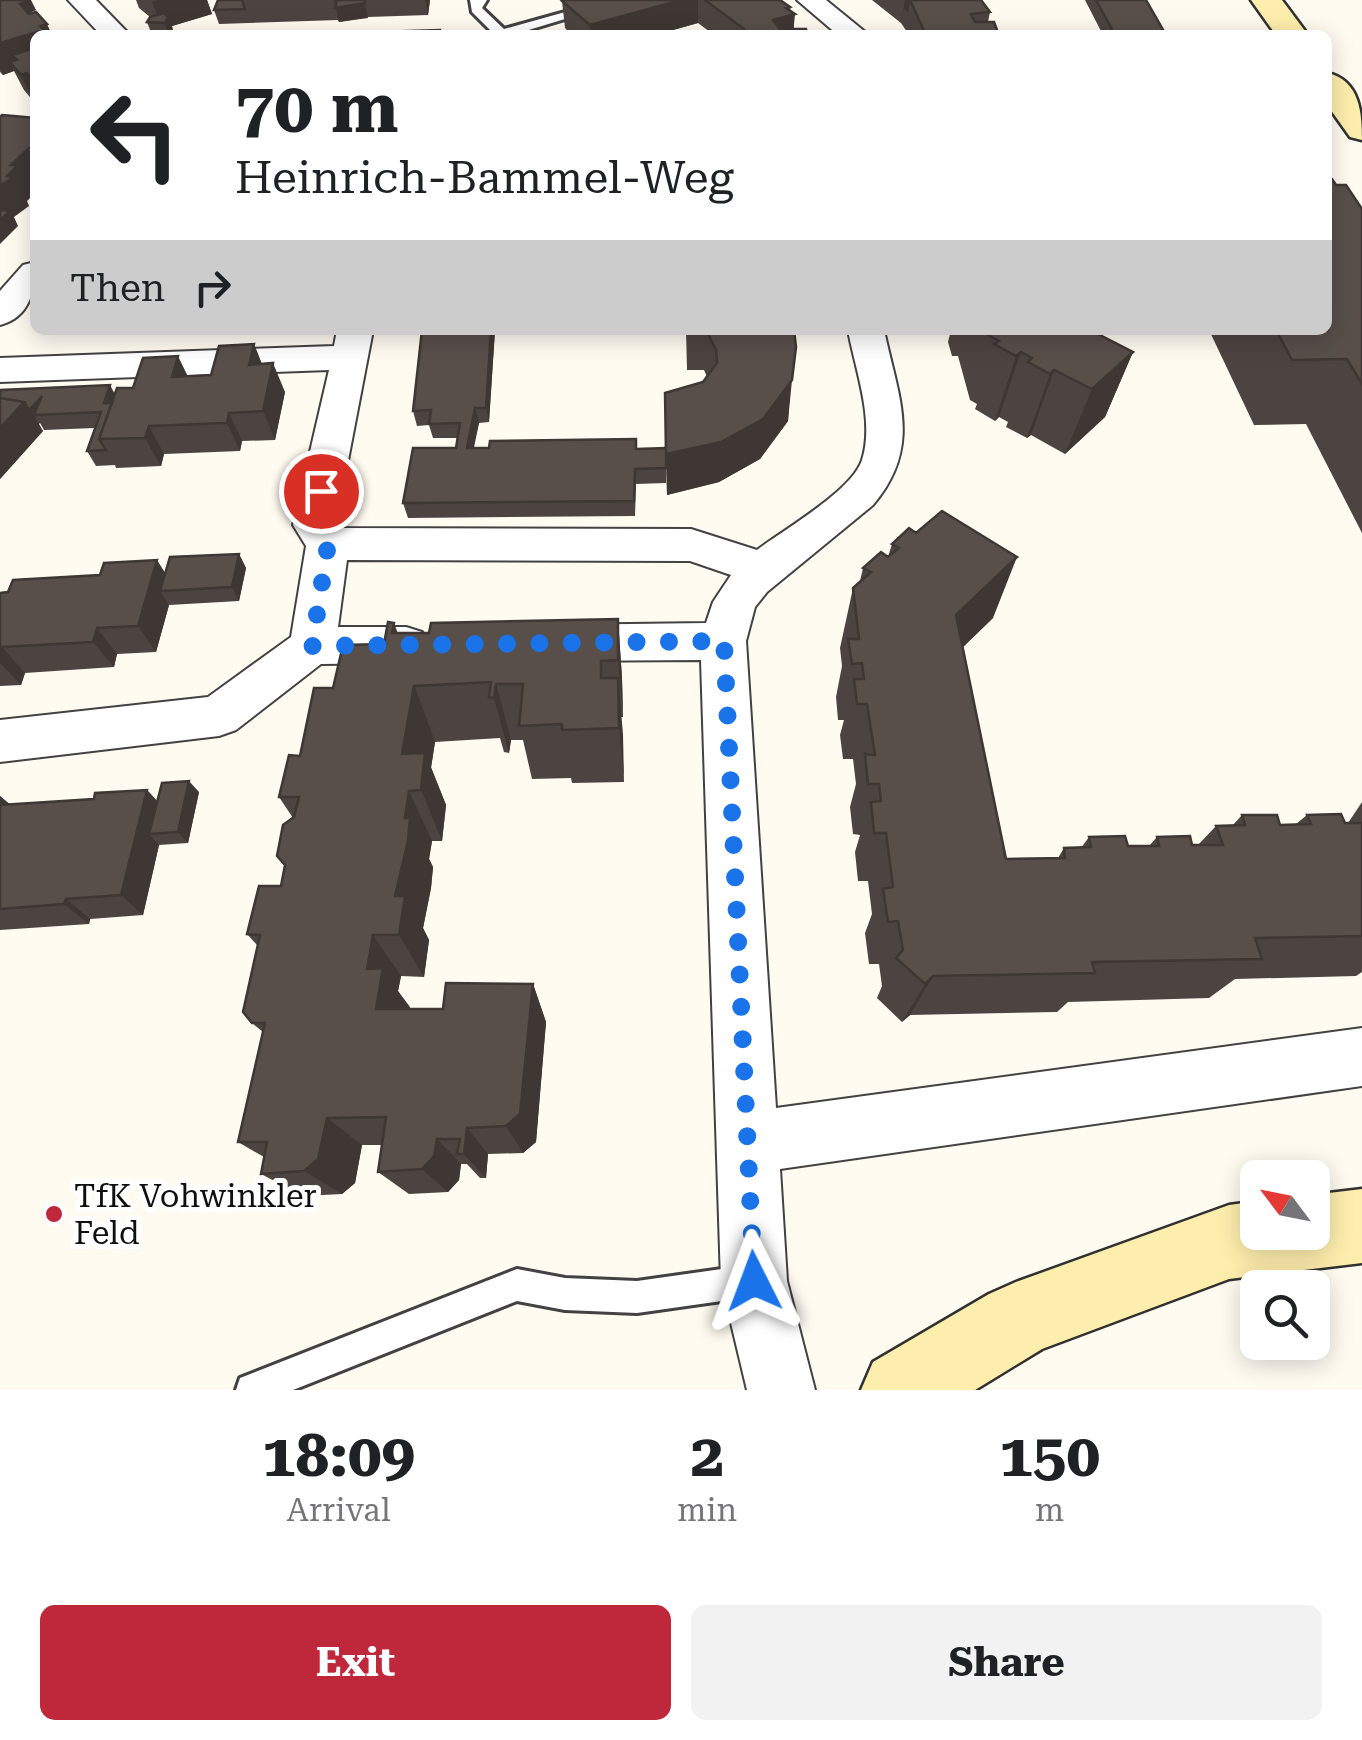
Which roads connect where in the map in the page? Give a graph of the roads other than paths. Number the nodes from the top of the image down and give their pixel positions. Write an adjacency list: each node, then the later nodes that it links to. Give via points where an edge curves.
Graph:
1 (81, 0): 6 (street)
2 (481, 0): 7 (lane, via 476,10)
3 (622, 0): 8 (lane)
4 (810, 0): 9 (street)
5 (1266, 0): 10 (street)
6 (111, 30)
7 (497, 30)
8 (515, 30)
9 (850, 30)
10 (1288, 30)
11 (1332, 89): 12 (street)
12 (1362, 130)
13 (30, 278): 14 (street)
14 (0, 314)
15 (867, 335): 19 (street, via 885,437 881,464 864,489)
16 (353, 343): 17 (street, via 292,358); 18 (street, via 314,524)
17 (0, 370)
18 (328, 544): 19 (street, via 691,544); 23 (street)
19 (763, 569): 20 (street, via 736,598)
20 (724, 641): 22 (street); 26 (street)
21 (449, 644): 23 (street)
22 (508, 644)
23 (312, 646): 24 (street, via 219,716)
24 (0, 741)
25 (1362, 1057): 26 (street)
26 (745, 1143): 28 (street)
27 (1362, 1226): 31 (street, via 1229,1242 1126,1276 1016,1321)
28 (754, 1281): 29 (lane, via 637,1297 517,1285); 30 (street)
29 (252, 1390)
30 (782, 1390)
31 (901, 1390)

